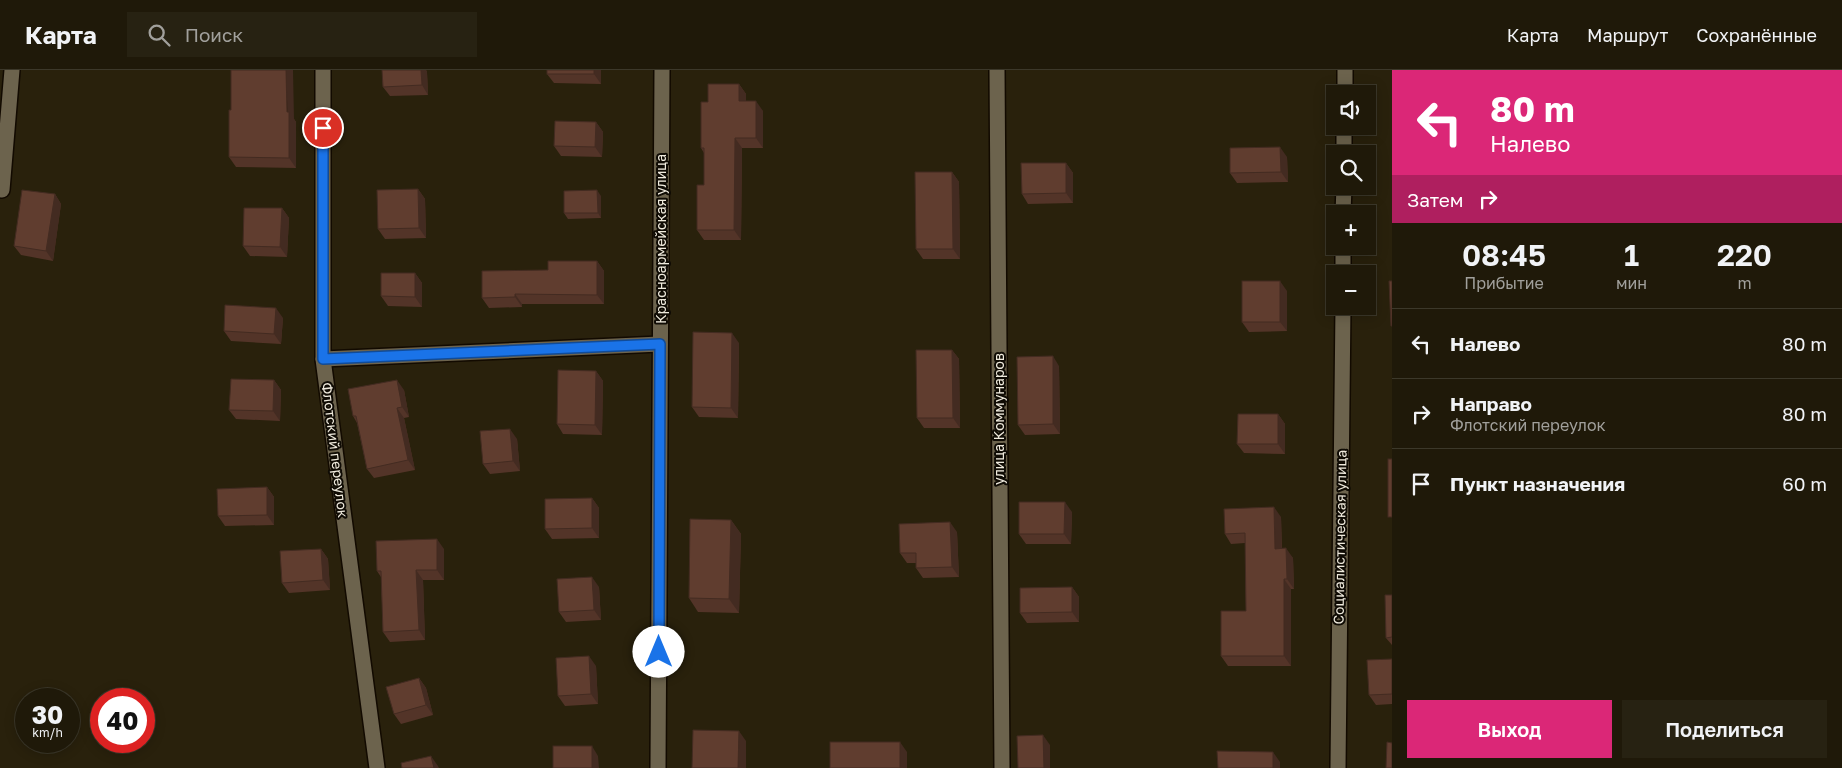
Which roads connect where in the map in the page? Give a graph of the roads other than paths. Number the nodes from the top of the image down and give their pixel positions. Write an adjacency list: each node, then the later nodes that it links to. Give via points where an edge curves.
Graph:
1 (12, 70): 7 (street)
2 (323, 70): 10 (street, Флотский переулок)
3 (662, 70): 9 (street, Красноармейская улица)
4 (997, 70): 13 (street, улица Коммунаров)
5 (1345, 70): 6 (street)
6 (1345, 85)
7 (2, 190)
8 (1342, 315): 14 (street, Социалистическая улица)
9 (660, 344): 10 (street); 12 (street, Красноармейская улица)
10 (323, 359): 11 (street, Флотский переулок)
11 (377, 768)
12 (658, 768)
13 (1002, 768)
14 (1338, 768)

